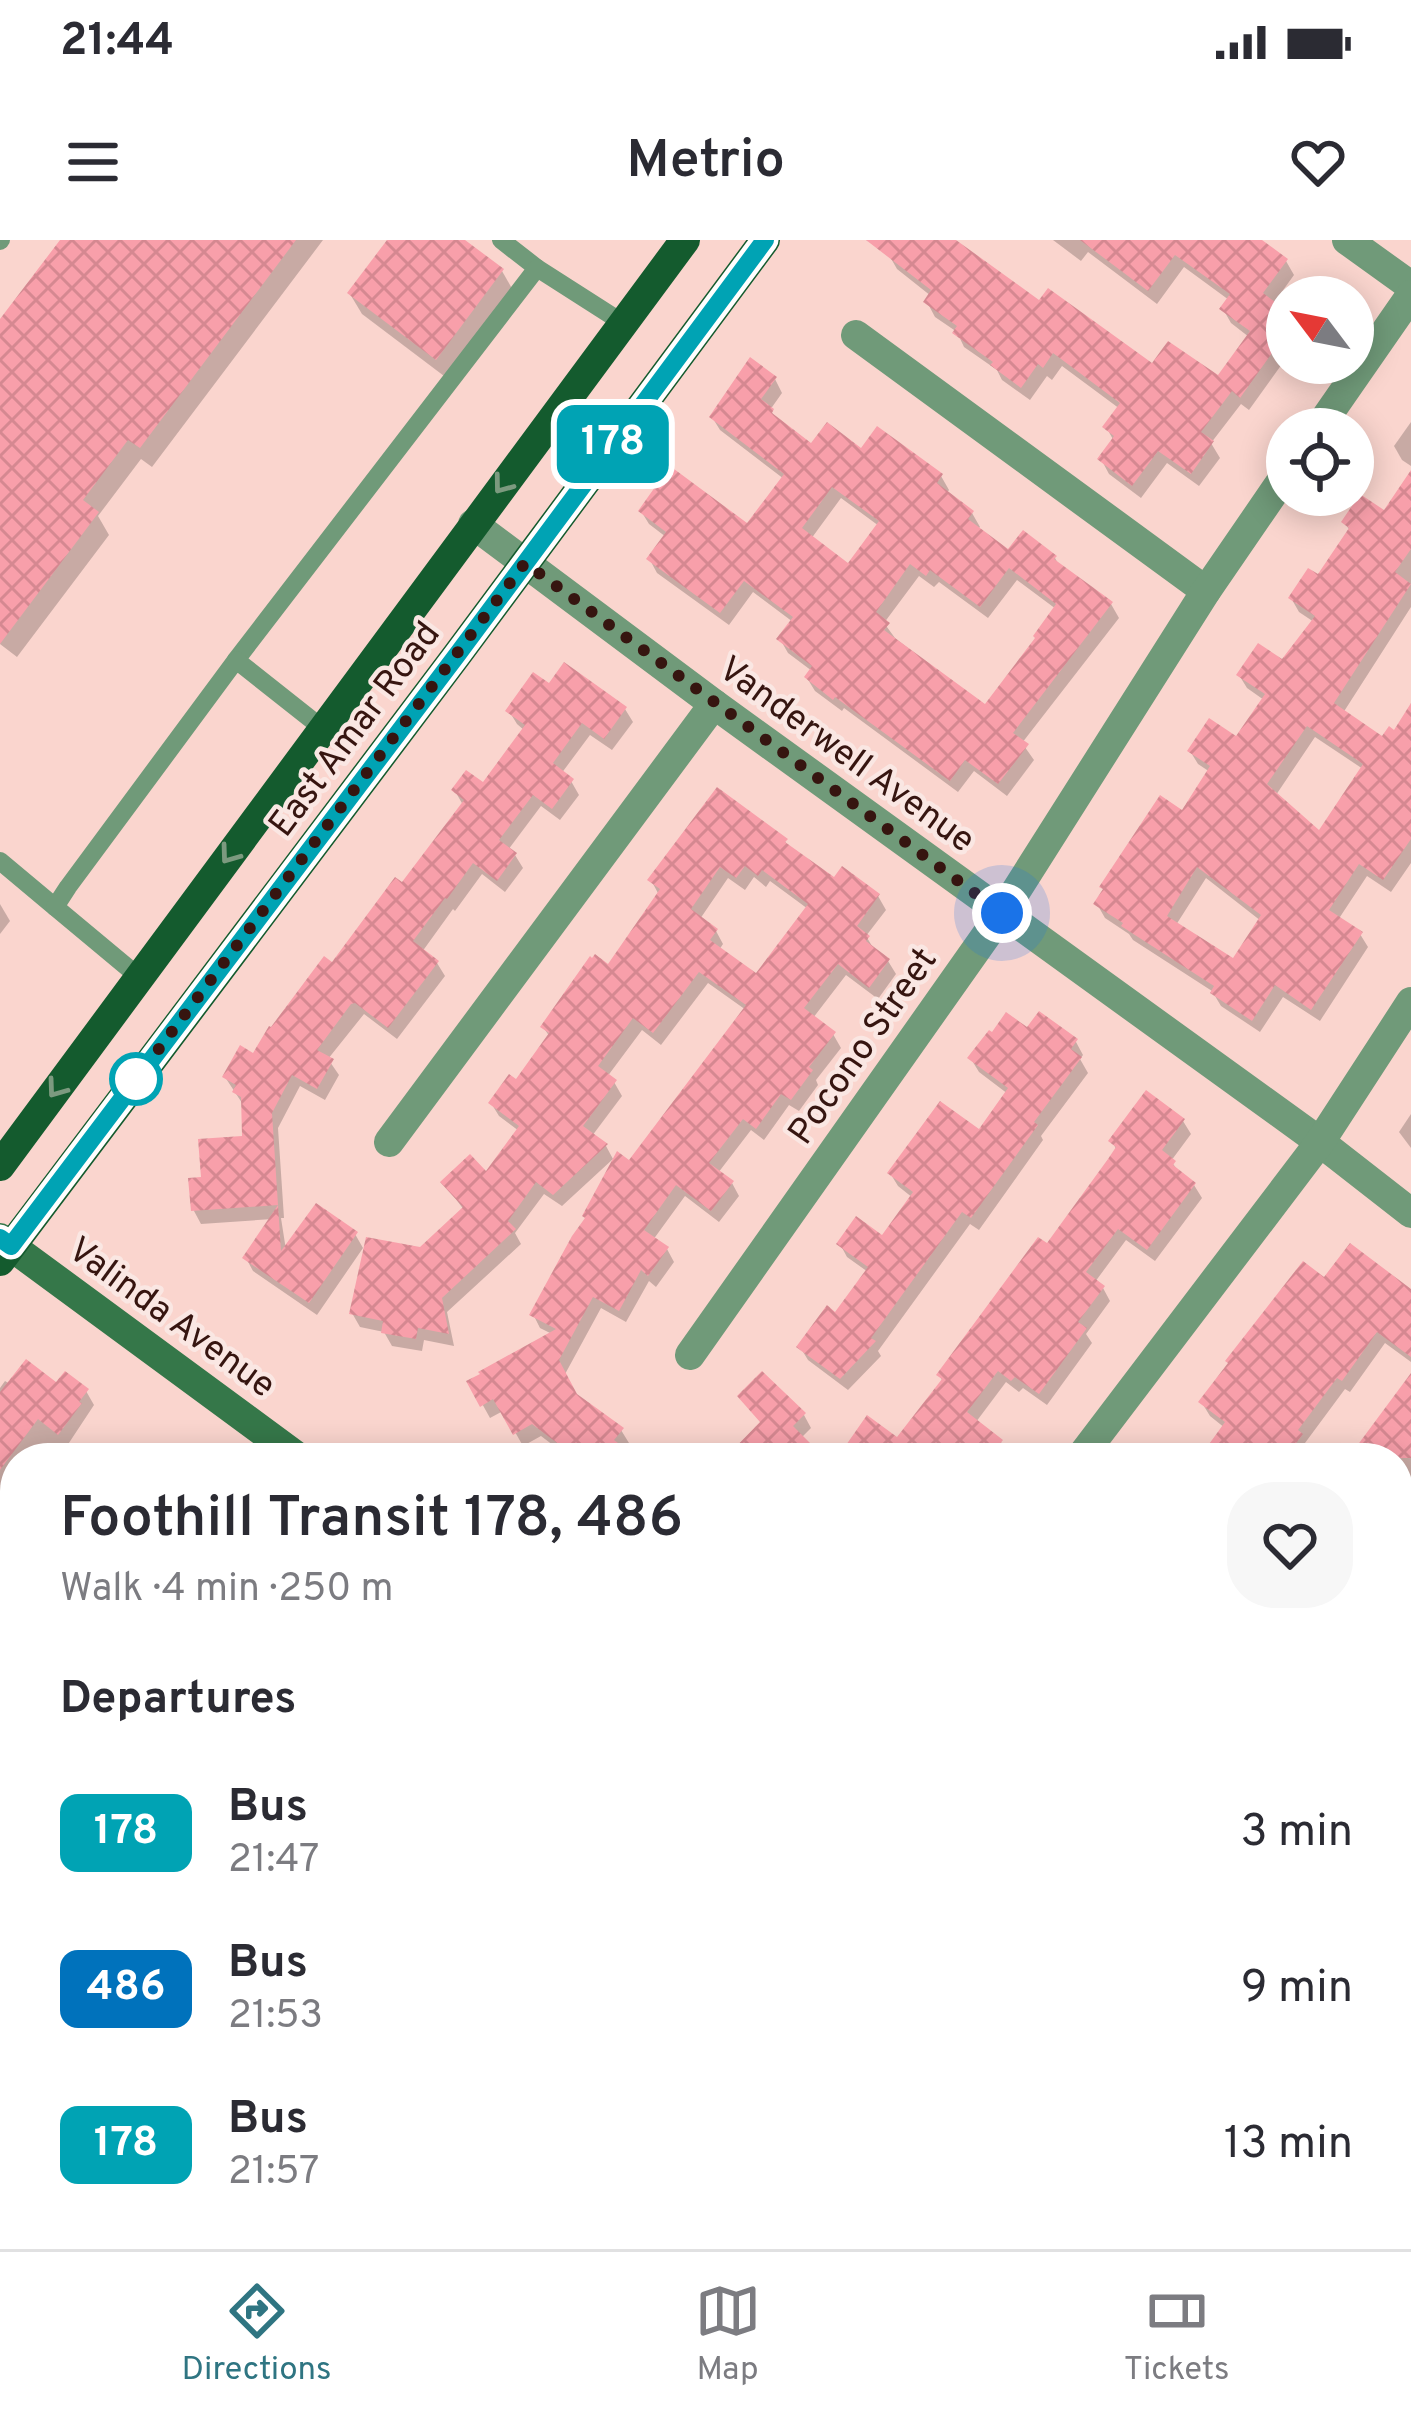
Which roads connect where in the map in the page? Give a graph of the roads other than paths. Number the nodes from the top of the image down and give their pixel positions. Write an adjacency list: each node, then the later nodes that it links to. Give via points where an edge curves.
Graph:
1 (501, 240): 5 (lane)
2 (685, 240): 7 (main road, East Amar Road)
3 (765, 240): 12 (main road, East Amar Road)
4 (1347, 240): 6 (street)
5 (537, 268): 7 (lane); 14 (lane)
6 (1411, 290): 9 (street)
7 (623, 322): 11 (main road, East Amar Road, one-way to 11)
8 (856, 335): 13 (street)
9 (1332, 408)
10 (1266, 504): 13 (street, Pocono Street)
11 (473, 524): 12 (street, Vanderwell Avenue); 16 (main road, East Amar Road)
12 (525, 563): 15 (street, Vanderwell Avenue); 26 (main road, East Amar Road)
13 (1206, 591): 19 (street, Pocono Street)
14 (236, 660): 16 (lane); 18 (lane)
15 (714, 704): 19 (street, Vanderwell Avenue); 22 (street)
16 (322, 728): 20 (main road, East Amar Road, one-way to 20)
17 (0, 861): 18 (lane)
18 (55, 908): 20 (lane)
19 (1002, 913): 23 (street, Vanderwell Avenue); 27 (street, Pocono Street)
20 (139, 977): 24 (main road, East Amar Road, one-way to 24)
21 (1411, 1002): 23 (street)
22 (389, 1142)
23 (1320, 1142): 25 (street, Vanderwell Avenue); 29 (street)
24 (0, 1166)
25 (1411, 1213)
26 (4, 1248): 28 (main road, Valinda Avenue)
27 (690, 1355)
28 (278, 1443)
29 (1091, 1443)

